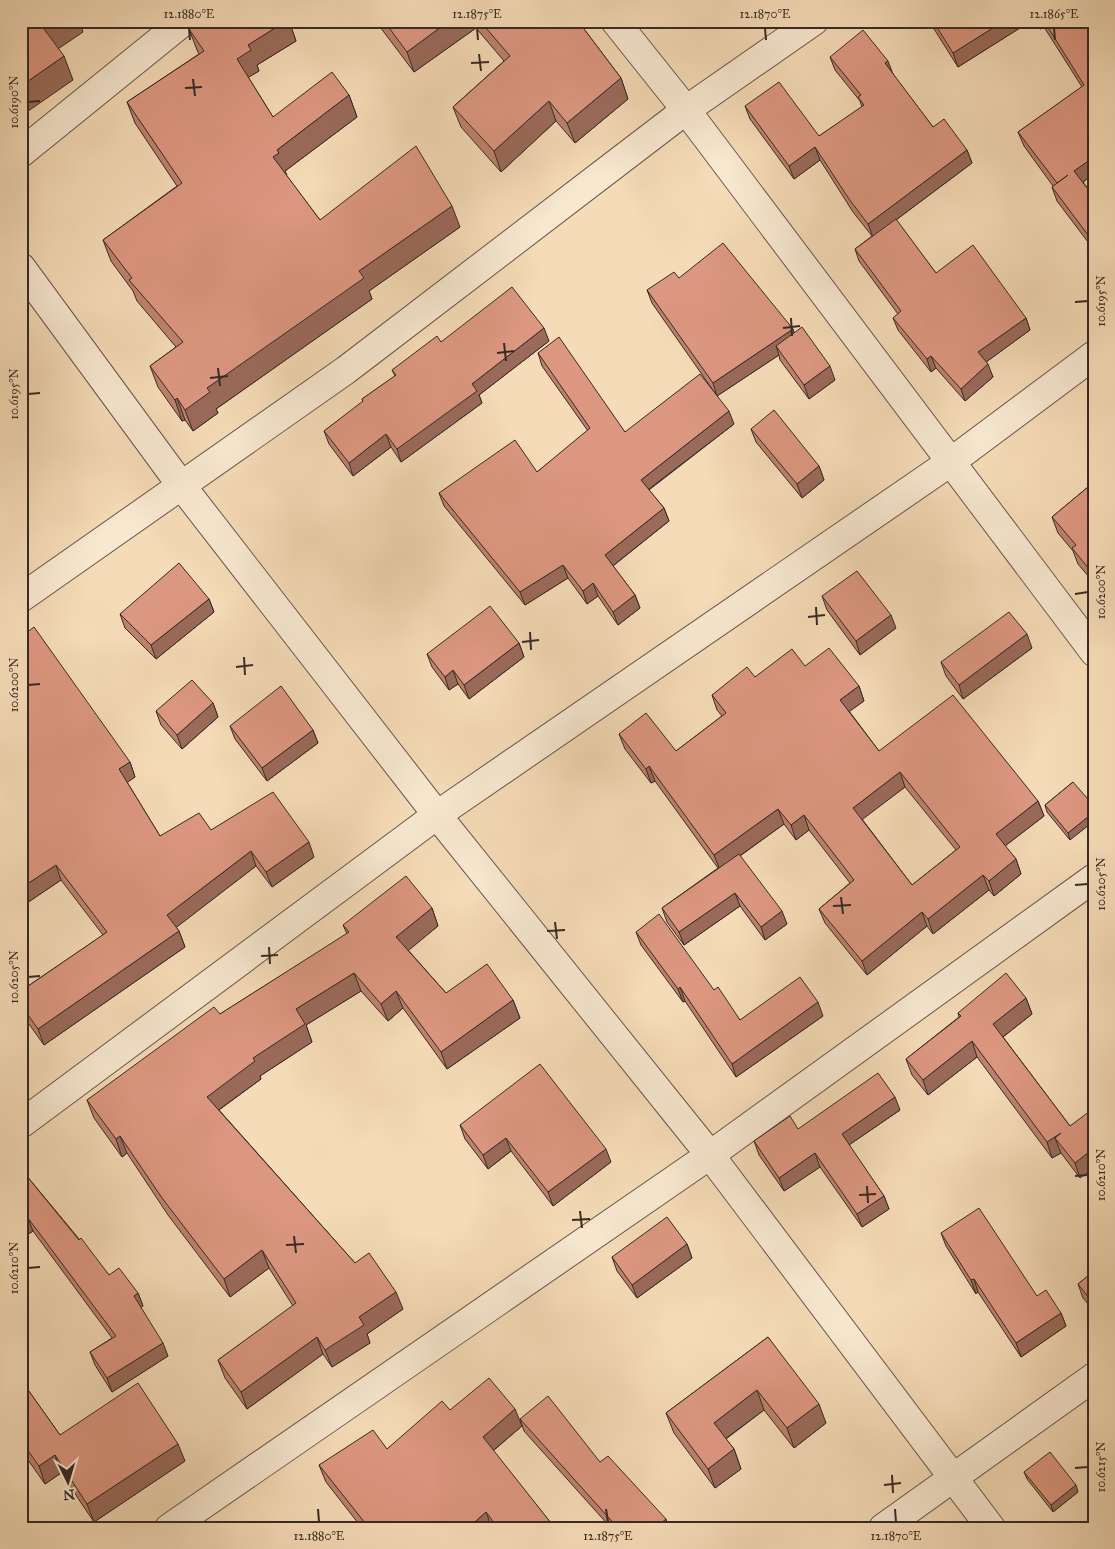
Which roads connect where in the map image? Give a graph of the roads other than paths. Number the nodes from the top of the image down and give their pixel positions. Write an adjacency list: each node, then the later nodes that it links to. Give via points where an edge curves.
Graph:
1 (184, 21): 5 (street)
2 (615, 21): 4 (street)
3 (814, 21): 4 (street)
4 (686, 110): 8 (street); 9 (street, via 346,370)
5 (21, 153)
6 (21, 267): 9 (street)
7 (1094, 354): 8 (street)
8 (952, 461): 11 (street); 12 (street)
9 (181, 485): 10 (street); 12 (street)
10 (21, 598)
11 (1094, 652)
12 (437, 816): 14 (street); 15 (street)
13 (1094, 878): 15 (street)
14 (21, 1124)
15 (710, 1155): 17 (street); 18 (street)
16 (1094, 1377): 17 (street)
17 (952, 1478): 19 (street); 20 (street)
18 (169, 1528)
19 (883, 1528)
20 (991, 1528)

